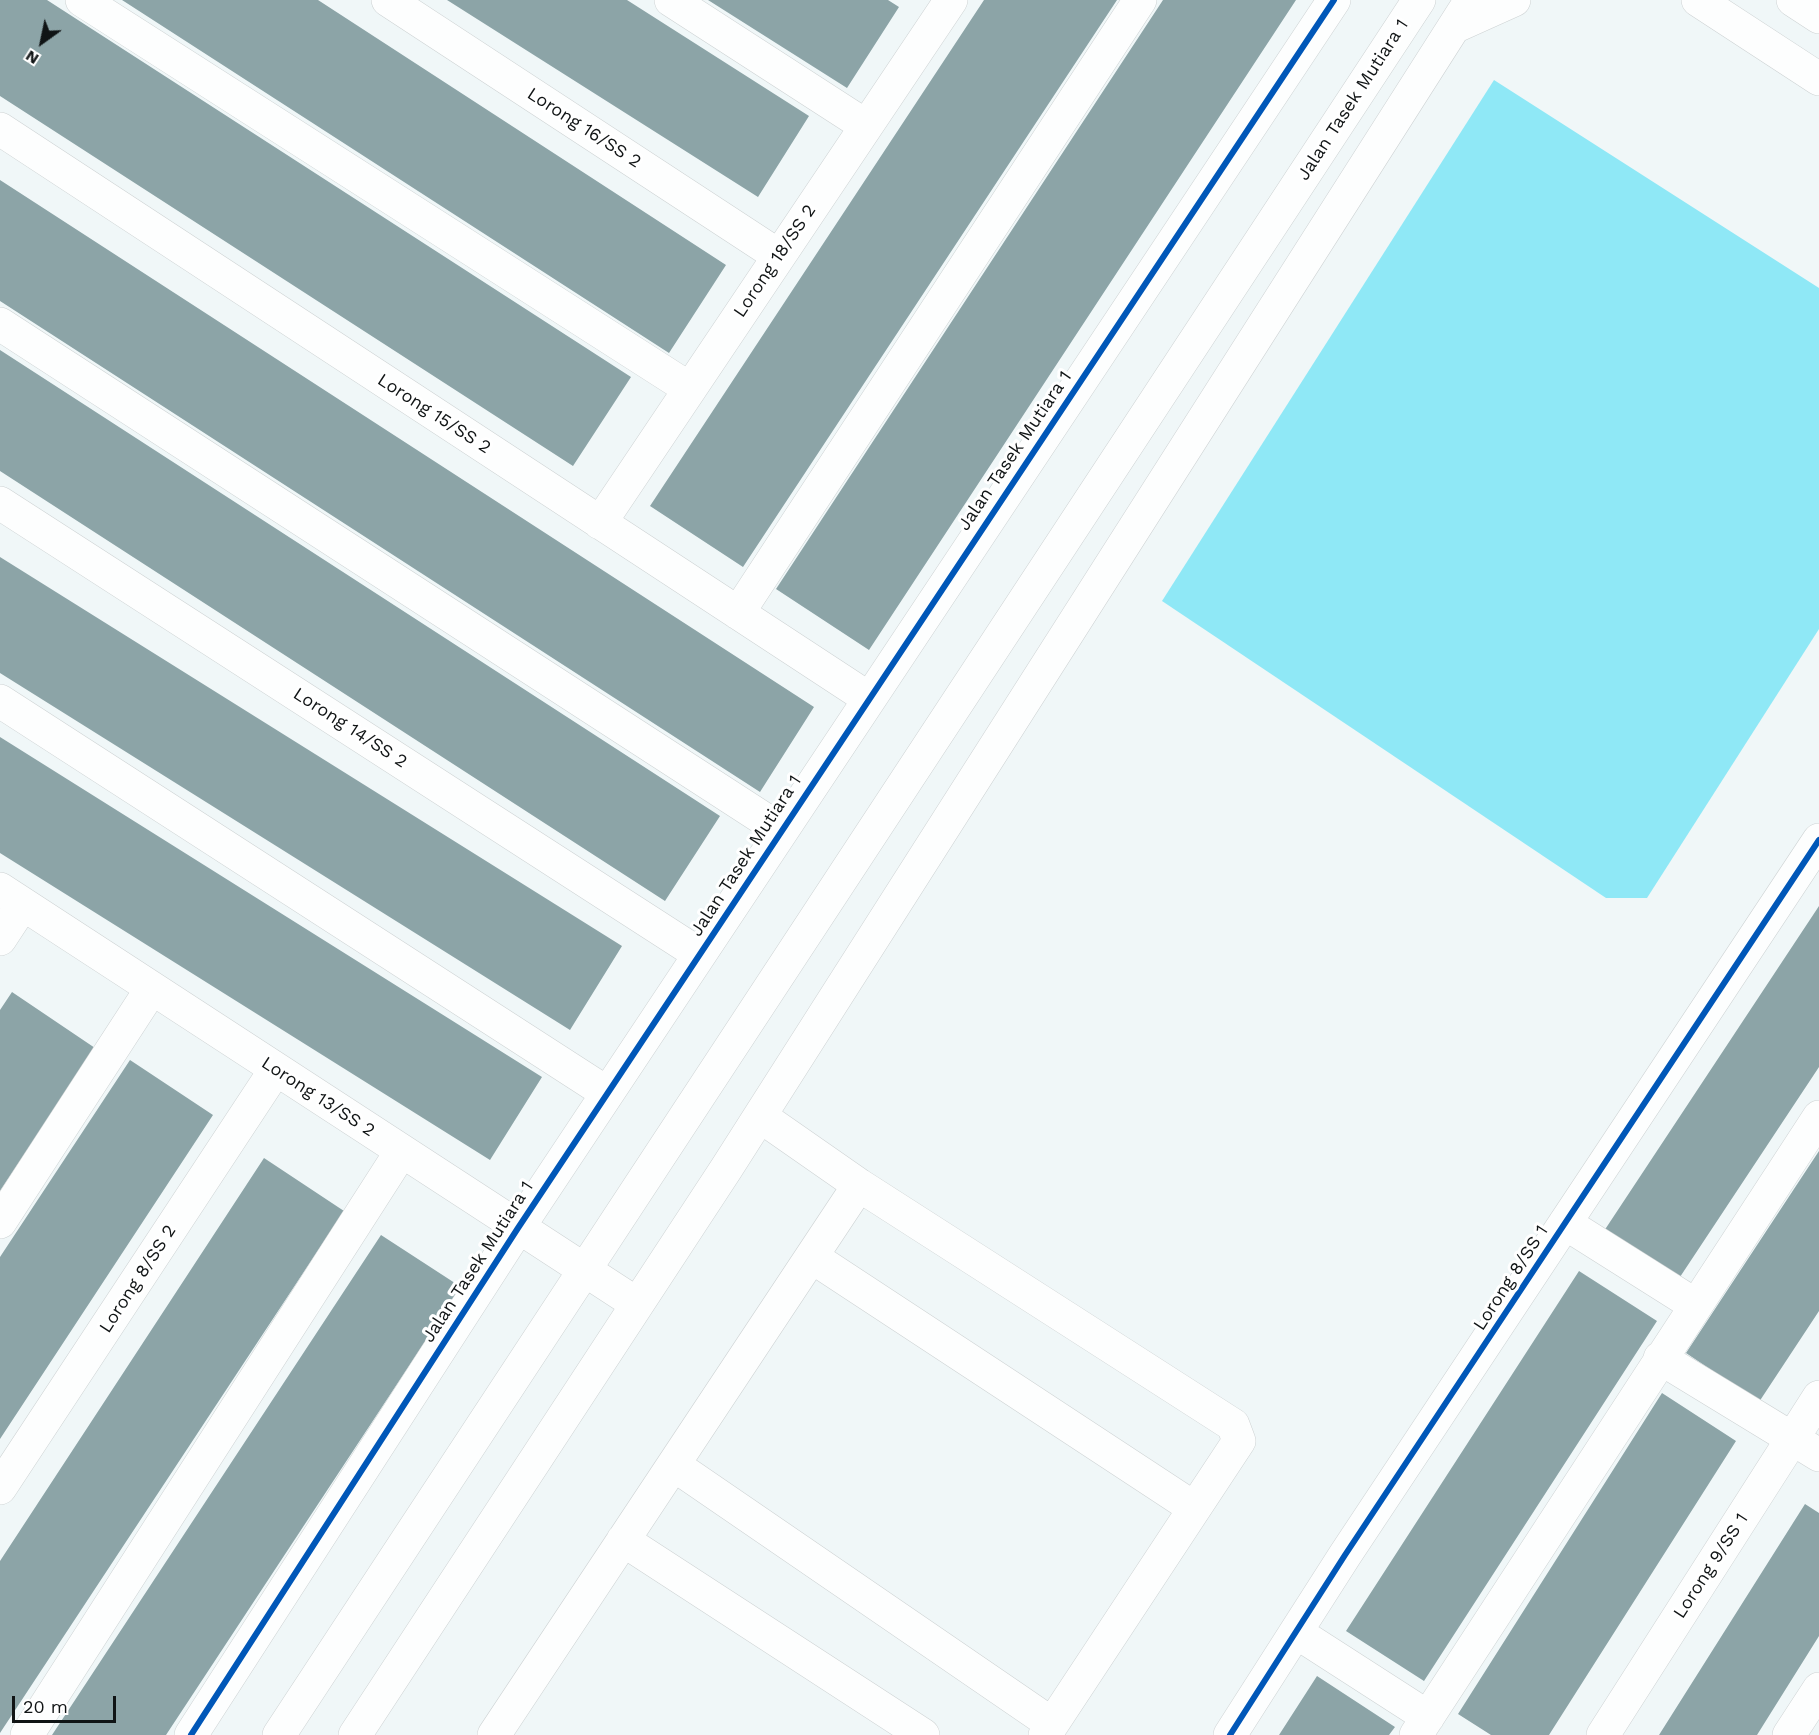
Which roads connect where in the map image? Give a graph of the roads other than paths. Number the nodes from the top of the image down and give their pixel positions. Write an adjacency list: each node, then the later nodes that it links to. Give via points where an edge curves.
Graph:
1 (82, 0): 19 (street)
2 (388, 0): 17 (street, Lorong 16/SS 2)
3 (670, 0): 15 (street)
4 (951, 0): 15 (street, Lorong 18/SS 2)
5 (1140, 0): 22 (street)
6 (1334, 0): 23 (street, Jalan Tasek Mutiara 1)
7 (1471, 0): 13 (street)
8 (1514, 0): 13 (street)
9 (1698, 0): 14 (street)
10 (1793, 0): 12 (street)
11 (1418, 1): 41 (street, Jalan Tasek Mutiara 1)
12 (1819, 17)
13 (1454, 27): 33 (street)
14 (1819, 79)
15 (866, 126): 17 (street, Lorong 18/SS 2)
16 (0, 129): 21 (street, Lorong 15/SS 2)
17 (779, 256): 19 (street, Lorong 18/SS 2)
18 (0, 324): 25 (street)
19 (690, 389): 21 (street, Lorong 18/SS 2)
20 (0, 503): 29 (street, Lorong 14/SS 2)
21 (600, 523): 22 (street, Lorong 15/SS 2)
22 (738, 613): 23 (street, Lorong 15/SS 2)
23 (868, 698): 25 (street, Jalan Tasek Mutiara 1)
24 (0, 701): 32 (street)
25 (781, 830): 29 (street, Jalan Tasek Mutiara 1)
26 (1819, 840): 38 (street, Lorong 8/SS 1)
27 (11, 897): 28 (street); 30 (street, Lorong 13/SS 2)
28 (0, 939)
29 (699, 954): 32 (street, Jalan Tasek Mutiara 1)
30 (152, 988): 31 (street, Lorong 13/SS 2); 37 (street)
31 (276, 1070): 35 (street, Lorong 13/SS 2); 48 (street, Lorong 8/SS 2)
32 (607, 1093): 39 (street, Jalan Tasek Mutiara 1)
33 (760, 1116): 36 (street); 42 (street)
34 (1819, 1117): 43 (street)
35 (401, 1152): 39 (street, Lorong 13/SS 2); 55 (street)
36 (859, 1185): 40 (street); 49 (street, via 1233,1425 1239,1441)
37 (0, 1222)
38 (1565, 1223): 43 (street); 51 (street, Lorong 8/SS 1)
39 (518, 1228): 41 (street, Lorong 13/SS 2); 56 (street, Jalan Tasek Mutiara 1)
40 (812, 1257): 47 (street); 49 (street)
41 (587, 1270): 42 (street, Lorong 13/SS 2); 57 (street, Jalan Tasek Mutiara 1)
42 (637, 1304): 58 (street)
43 (1695, 1305): 44 (street)
44 (1660, 1358): 46 (street); 53 (street)
45 (1819, 1397): 46 (street, Lorong 9/SS 1)
46 (1805, 1447): 62 (street, Lorong 9/SS 1)
47 (674, 1465): 50 (street); 54 (street)
48 (0, 1488)
49 (1194, 1508): 54 (street)
50 (623, 1540): 59 (street); 60 (street)
51 (1296, 1632): 53 (street); 61 (street, Lorong 8/SS 1)
52 (1819, 1689): 63 (street)
53 (1422, 1726)
54 (1048, 1730)
55 (27, 1735)
56 (191, 1735)
57 (279, 1735)
58 (355, 1735)
59 (494, 1735)
60 (923, 1735)
61 (1230, 1735)
62 (1603, 1735)
63 (1789, 1735)

